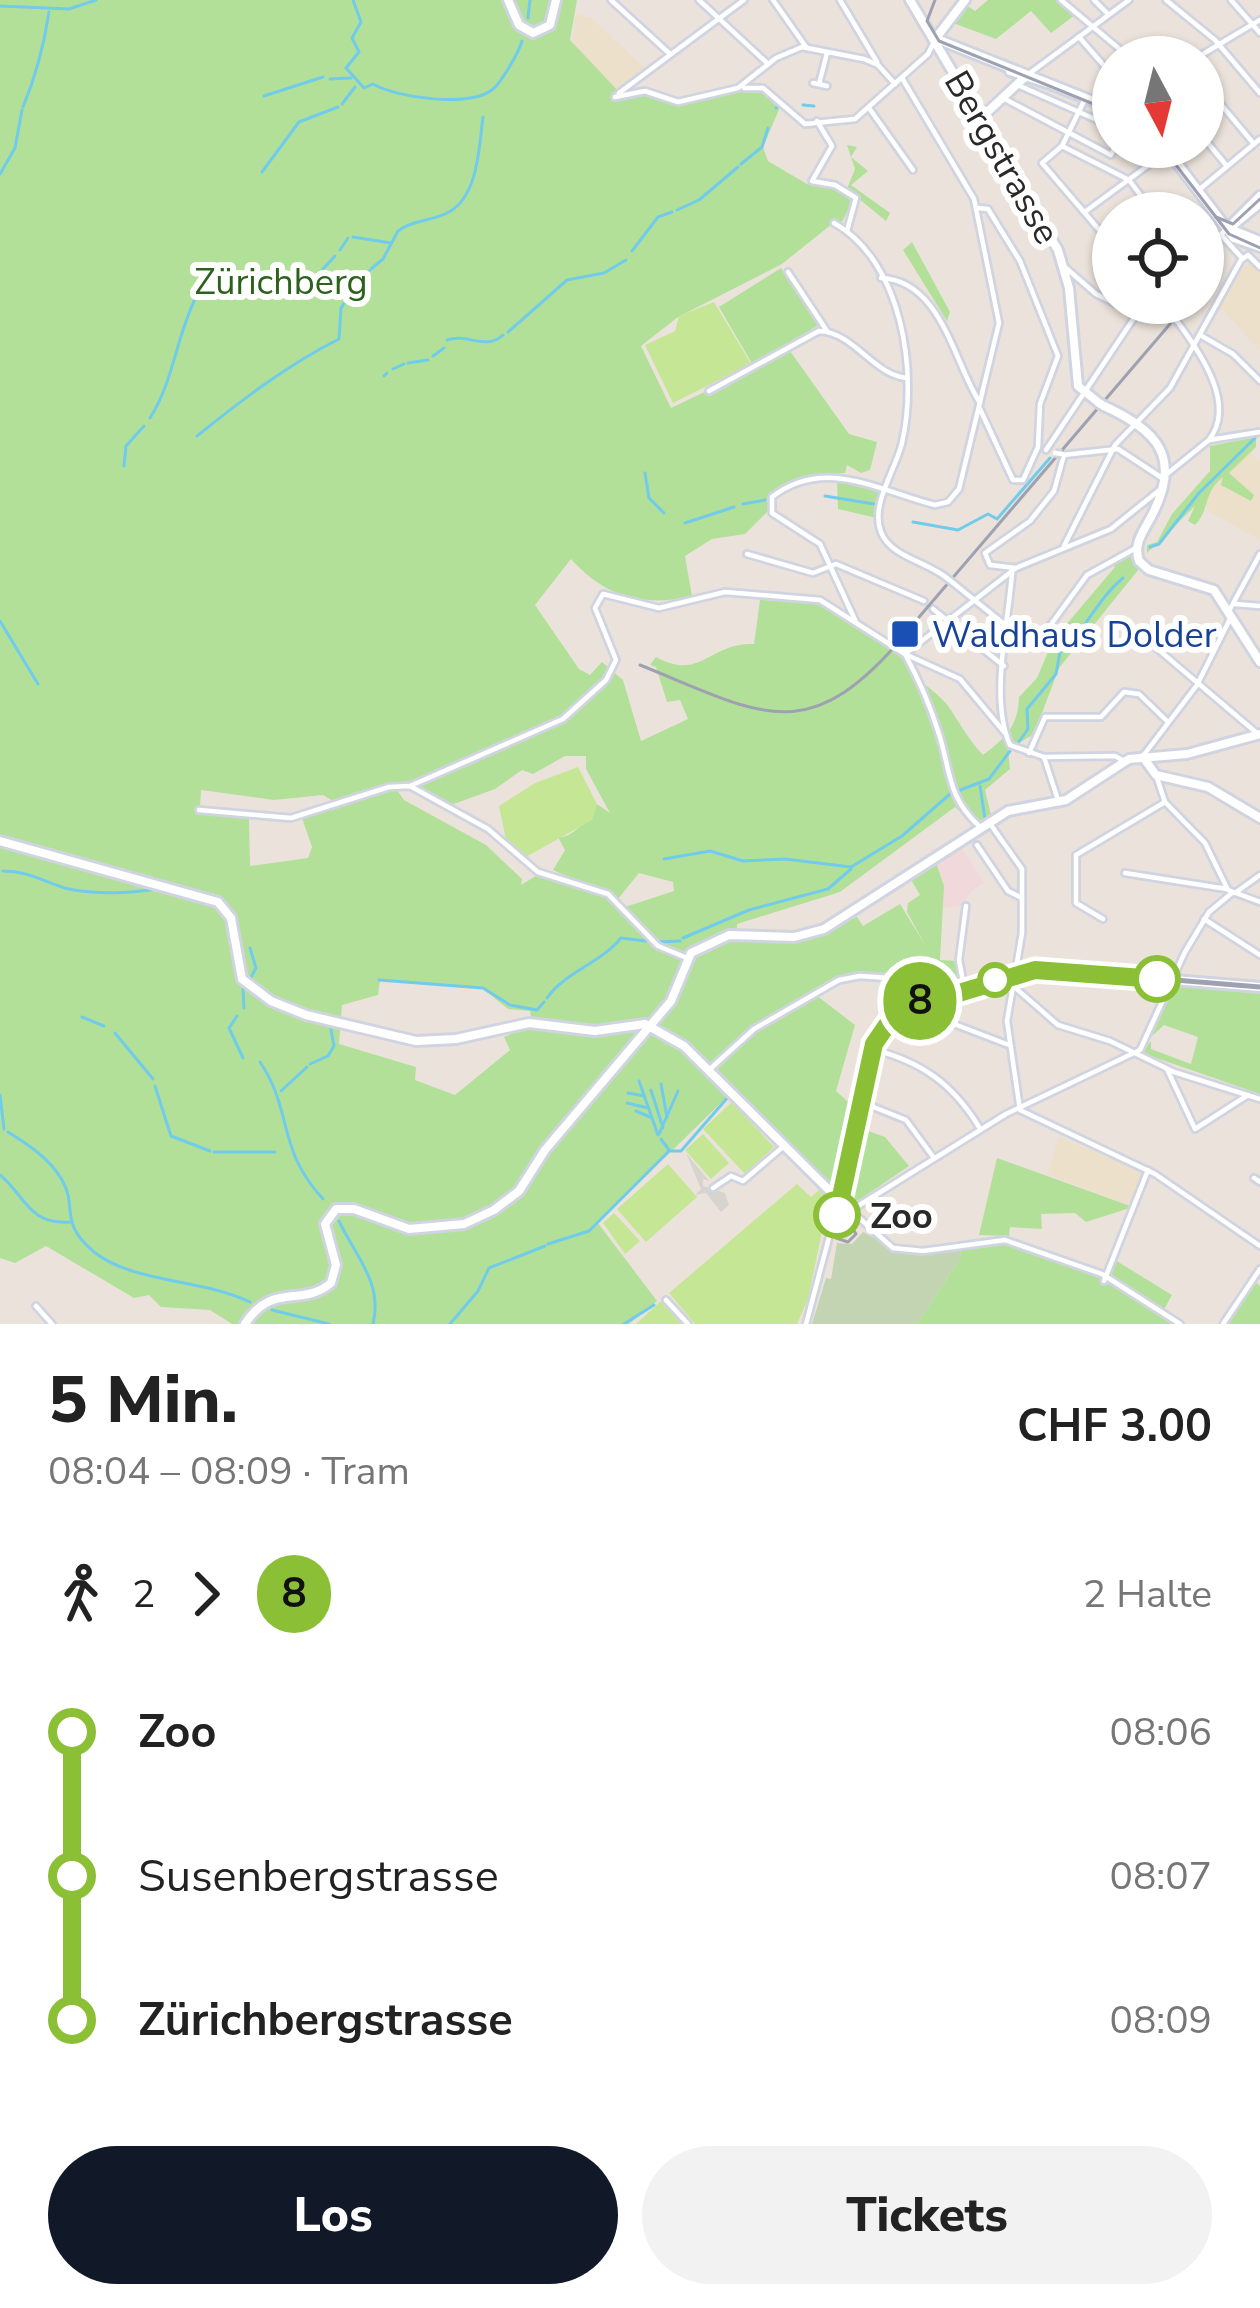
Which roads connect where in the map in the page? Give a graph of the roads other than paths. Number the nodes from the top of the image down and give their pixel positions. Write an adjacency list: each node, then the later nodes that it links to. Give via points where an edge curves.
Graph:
1 (508, 0): 2 (main road, via 520,27 533,33 550,25)
2 (556, 0)
3 (611, 0): 30 (street)
4 (699, 0): 16 (street)
5 (744, 0): 16 (street)
6 (773, 0): 25 (street)
7 (840, 0): 33 (street)
8 (910, 0): 23 (main road, Bergstrasse)
9 (965, 0): 23 (main road)
10 (1061, 0): 18 (street)
11 (1094, 0): 15 (street)
12 (1129, 0): 15 (street)
13 (1166, 0): 21 (street)
14 (1235, 2): 17 (street)
15 (1109, 15): 18 (street)
16 (716, 16): 30 (street); 32 (street)
17 (1256, 23): 19 (street); 24 (street)
18 (1094, 26): 20 (street); 22 (street)
19 (1260, 33)
20 (1105, 36)
21 (1209, 36)
22 (1079, 37): 28 (street); 36 (street)
23 (936, 38): 26 (main road, Bergstrasse); 31 (street); 36 (main road)
24 (1224, 41)
25 (806, 47): 29 (street); 32 (street)
26 (940, 50): 31 (street); 48 (main road, Bergstrasse)
27 (1224, 50): 41 (street)
28 (1092, 52)
29 (827, 53): 33 (street); 37 (street)
30 (670, 54): 39 (street, via 615,97 645,91 678,103)
31 (928, 54): 35 (street)
32 (767, 64): 34 (street)
33 (878, 65): 38 (street)
34 (755, 78): 39 (street); 40 (street)
35 (902, 78): 38 (street); 65 (street)
36 (1024, 78): 42 (main road); 43 (main road); 47 (street)
37 (819, 84)
38 (895, 84): 46 (street)
39 (738, 88): 40 (street)
40 (763, 88): 50 (street, via 801,123)
41 (1260, 93)
42 (1001, 97): 48 (main road); 51 (street)
43 (1086, 97): 44 (main road); 47 (street)
44 (1092, 100)
45 (1224, 106): 52 (street)
46 (869, 108): 50 (street, via 849,122); 59 (street)
47 (1080, 111): 49 (street); 51 (street)
48 (981, 112): 74 (main road, Bergstrasse)
49 (1092, 117)
50 (817, 121): 69 (street, via 832,146 812,181 856,198)
51 (1069, 134): 53 (street); 54 (street)
52 (1257, 142): 56 (street)
53 (1092, 143)
54 (1062, 146): 60 (street); 66 (street, via 1044,160)
55 (1224, 162): 56 (street)
56 (1227, 166): 61 (street)
57 (1144, 168): 60 (street)
58 (1183, 168): 61 (main road)
59 (913, 170)
60 (1129, 180): 62 (street); 66 (street)
61 (1200, 189): 63 (main road)
62 (1138, 192)
63 (1202, 192)
64 (1260, 200): 70 (main road)
65 (978, 208): 85 (street, via 988,208 1020,261); 90 (street, via 999,331)
66 (1084, 213): 67 (street)
67 (1092, 222)
68 (834, 224): 69 (street)
69 (847, 231): 76 (street)
70 (1224, 231): 71 (main road); 72 (street)
71 (1260, 244)
72 (1245, 256): 73 (street); 82 (street)
73 (1260, 267)
74 (1065, 268): 77 (street); 84 (main road, Bergstrasse)
75 (788, 272): 81 (street)
76 (881, 278): 86 (street); 90 (street, via 919,294 950,338)
77 (1092, 291)
78 (1128, 324): 89 (street)
79 (1179, 324): 80 (street)
80 (1182, 328): 82 (street); 83 (street)
81 (826, 332): 86 (street); 88 (street, via 808,334)
82 (1200, 336): 83 (street); 87 (street)
83 (1193, 349): 91 (street); 93 (street, via 1223,409)
84 (1075, 351): 85 (street); 89 (main road, Bergstrasse)
85 (1058, 356): 95 (street, via 1040,404)
86 (908, 378): 99 (street, via 901,446)
87 (1260, 381)
88 (710, 391)
89 (1083, 394): 91 (main road); 95 (street)
90 (981, 407): 95 (street, via 1013,480 1023,481); 99 (street, via 952,498 934,505)
91 (1137, 421): 96 (street); 98 (main road, via 1160,445)
92 (1259, 432): 93 (street); 94 (street)
93 (1209, 440): 98 (street)
94 (1260, 442)
95 (1042, 449): 97 (street)
96 (1113, 451): 97 (street); 98 (street); 100 (street)
97 (1060, 454): 105 (street, via 1057,486 1030,521 986,553 990,565)
98 (1162, 483): 100 (street, via 1111,530); 101 (main road)
99 (886, 489): 104 (street, via 824,477 772,497 772,513 820,544); 106 (street, via 883,537)
100 (1064, 546): 105 (street)
101 (1136, 548): 110 (main road, via 1149,570 1201,582); 114 (street, via 1088,575)
102 (746, 554): 104 (street, via 813,573)
103 (1258, 557): 110 (street)
104 (833, 566): 107 (street); 111 (street)
105 (1014, 570): 106 (street); 113 (street)
106 (974, 600): 112 (street); 113 (street)
107 (923, 601)
108 (1260, 606): 110 (street)
109 (934, 609): 112 (street)
110 (1233, 609): 117 (main road); 119 (street)
111 (855, 620): 116 (street); 128 (street, via 806,597 725,592 659,608 603,594 595,608 616,660 606,680 544,729)
112 (947, 621): 116 (street); 118 (street)
113 (1004, 624): 118 (street)
114 (1044, 634)
115 (1147, 640): 119 (street)
116 (909, 653): 121 (street, via 960,679); 133 (street, via 938,730 947,782 957,802)
117 (1260, 662)
118 (1004, 666): 121 (street)
119 (1197, 685): 120 (street); 122 (street)
120 (1168, 722): 123 (street, via 1138,694 1124,692 1101,717 1045,717); 124 (street)
121 (1005, 733): 123 (street)
122 (1256, 735): 124 (main road)
123 (1029, 755): 125 (street)
124 (1143, 757): 126 (main road); 127 (main road)
125 (1044, 758): 126 (street); 130 (street)
126 (1126, 760): 130 (main road)
127 (1156, 776): 129 (street); 132 (main road, via 1208,787)
128 (410, 786): 131 (street, via 291,818); 145 (street, via 496,834 538,872 608,894 658,946)
129 (1165, 802): 138 (street, via 1204,843); 142 (street, via 1076,855 1076,903)
130 (1059, 803): 133 (main road, via 1012,809)
131 (199, 810)
132 (1260, 818)
133 (985, 824): 139 (street, via 1020,862); 145 (main road, via 831,926 794,937 729,935)
134 (0, 841): 151 (main road, via 218,902 231,918 242,979 277,1004 336,1025 416,1041 529,1023 595,1031)
135 (977, 845): 139 (street, via 1008,891)
136 (1125, 873): 138 (street)
137 (1260, 874): 138 (street)
138 (1231, 892): 140 (street); 143 (street)
139 (1022, 898): 146 (street)
140 (1260, 902)
141 (966, 906): 148 (street)
142 (1102, 919)
143 (1204, 919): 144 (street); 147 (street)
144 (1260, 955)
145 (687, 958): 151 (main road, via 674,998)
146 (1012, 979): 147 (main road, via 1049,969); 148 (main road); 152 (street); 154 (street, via 1058,1025)
147 (1171, 979): 149 (main road); 154 (street)
148 (964, 987): 150 (main road)
149 (1260, 987)
150 (928, 998): 152 (street, via 951,1026); 153 (main road, via 889,1016); 156 (street, via 918,980 844,978 754,1029)
151 (648, 1025): 156 (main road); 174 (main road, via 506,1203 468,1223 415,1229 336,1209 325,1227 336,1265 331,1283 268,1299)
152 (1009, 1045): 160 (street)
153 (871, 1049): 159 (main road); 161 (street, via 938,1077)
154 (1135, 1054): 155 (street); 160 (street)
155 (1167, 1069): 157 (street); 157 (street, via 1195,1129)
156 (709, 1070): 162 (main road)
157 (1248, 1095): 158 (street)
158 (1260, 1099)
159 (860, 1102): 163 (street, via 906,1120); 166 (main road)
160 (1019, 1108): 161 (street); 164 (street)
161 (980, 1130): 163 (street)
162 (784, 1146): 165 (street, via 743,1181 731,1176); 166 (main road)
163 (934, 1158): 167 (street)
164 (1148, 1170): 168 (street); 170 (street)
165 (713, 1188)
166 (838, 1200): 167 (street); 176 (street)
167 (850, 1211): 170 (street, via 899,1250 1000,1239)
168 (1260, 1246)
169 (1260, 1269): 178 (street)
170 (1105, 1279): 177 (street)
171 (666, 1300): 175 (street)
172 (36, 1306): 173 (street)
173 (52, 1324)
174 (245, 1324)
175 (688, 1324)
176 (806, 1324)
177 (1180, 1324)
178 (1223, 1324)

